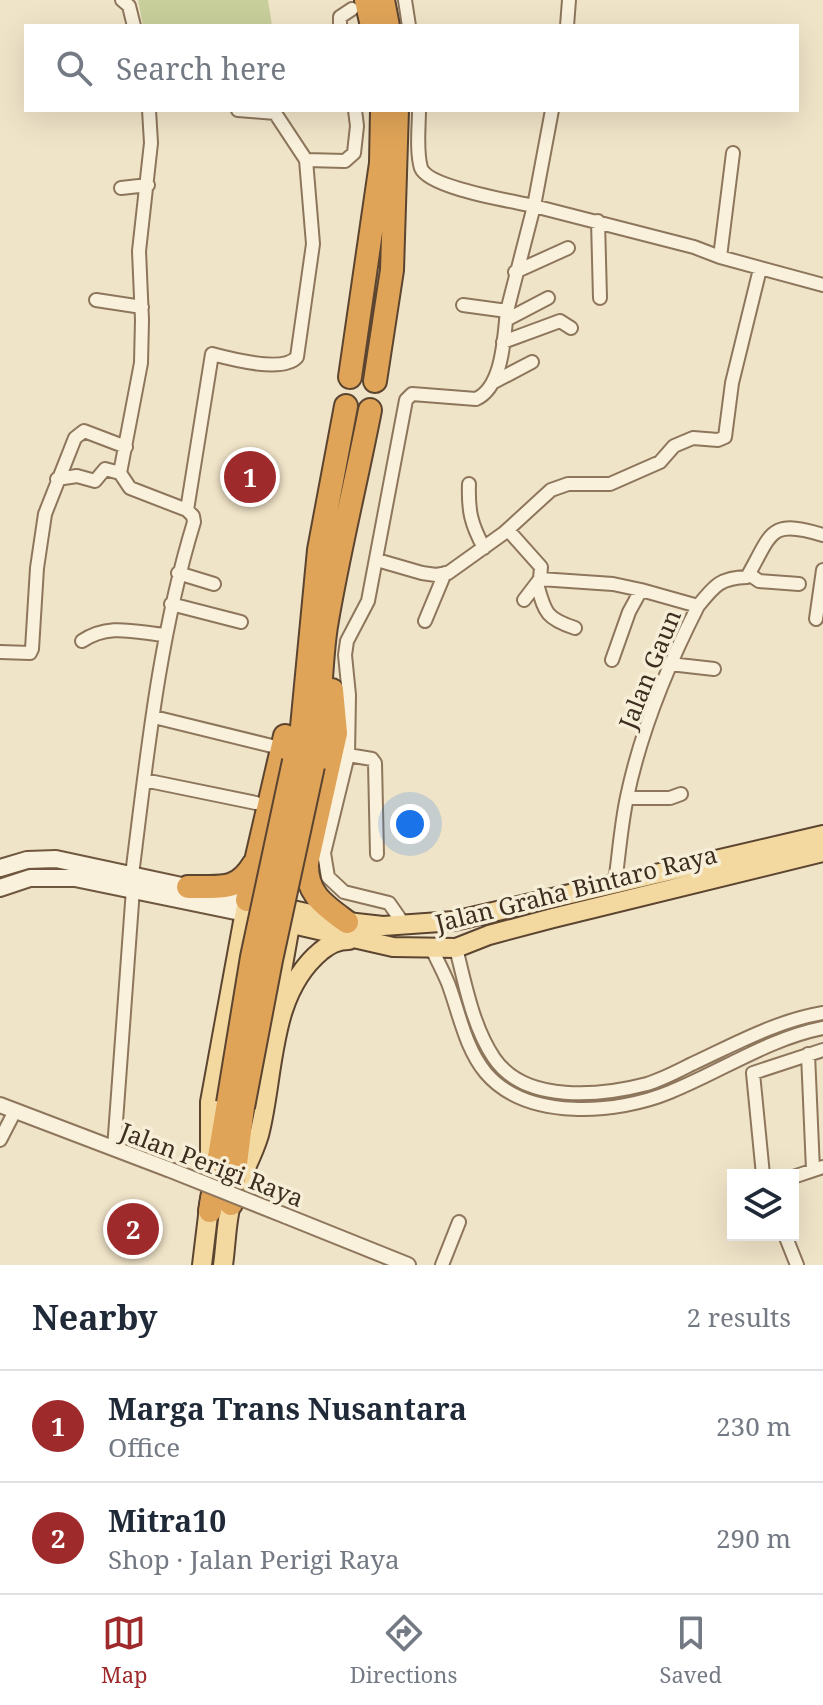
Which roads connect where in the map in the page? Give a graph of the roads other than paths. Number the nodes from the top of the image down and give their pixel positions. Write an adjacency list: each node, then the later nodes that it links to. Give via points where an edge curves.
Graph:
1 (122, 0): 6 (street)
2 (383, 0): 9 (highway)
3 (405, 0): 10 (street)
4 (569, 0): 11 (street)
5 (359, 5): 7 (street, via 340,17); 8 (highway)
6 (134, 24)
7 (340, 24)
8 (371, 24)
9 (388, 24)
10 (409, 24)
11 (567, 24)
12 (149, 112): 21 (street)
13 (263, 112): 20 (street, via 275,113)
14 (355, 112): 20 (street, via 354,153 345,161)
15 (382, 112): 39 (highway, via 381,163)
16 (397, 112): 40 (highway, via 392,270)
17 (419, 112): 23 (street, via 421,168 427,177)
18 (552, 112): 23 (street)
19 (733, 153): 26 (street)
20 (306, 160): 48 (street, via 313,244 297,357 287,363 249,363 212,354)
21 (148, 185): 22 (street); 34 (street, via 139,251)
22 (121, 188)
23 (534, 206): 24 (street); 28 (street)
24 (598, 221): 26 (street); 31 (street)
25 (568, 248): 28 (street)
26 (720, 257): 27 (street)
27 (760, 269): 29 (street); 49 (street, via 732,383 725,437 693,438 674,446 660,462 610,484 568,484 551,490)
28 (515, 272): 35 (street)
29 (823, 285)
30 (548, 298): 35 (street)
31 (600, 298)
32 (96, 300): 34 (street)
33 (463, 305): 35 (street)
34 (142, 307): 44 (street, via 141,363)
35 (506, 315): 37 (street)
36 (571, 328): 37 (street, via 560,321)
37 (503, 342): 41 (street)
38 (532, 362): 41 (street)
39 (350, 377)
40 (375, 381)
41 (494, 382): 52 (street, via 476,399 407,397)
42 (346, 406): 67 (highway, via 319,550)
43 (370, 410): 67 (highway)
44 (126, 447): 45 (street); 46 (street, via 79,433)
45 (120, 473): 46 (street, via 105,469 95,481 77,476); 48 (street, via 130,488)
46 (57, 479): 71 (street, via 45,514 37,568 32,649 24,655)
47 (469, 484): 51 (street, via 471,524)
48 (187, 510): 54 (street, via 194,522)
49 (508, 530): 51 (street); 57 (street, via 541,567)
50 (823, 535): 56 (street, via 800,527 780,528)
51 (484, 548): 55 (street)
52 (377, 560): 55 (street, via 422,573); 77 (street, via 368,601 347,641)
53 (823, 570): 64 (street)
54 (178, 573): 58 (street); 62 (street)
55 (445, 573): 65 (street)
56 (749, 574): 59 (street, via 759,581); 63 (street, via 726,578)
57 (539, 582): 60 (street); 61 (street); 68 (street, via 544,610)
58 (214, 584)
59 (799, 584)
60 (641, 590): 63 (street, Jalan Gaun); 72 (street, Jalan Gaun)
61 (524, 600)
62 (171, 604): 66 (street); 69 (street)
63 (698, 606): 73 (street, Jalan Gaun)
64 (816, 619)
65 (425, 621)
66 (241, 622)
67 (318, 623): 85 (highway); 95 (highway, via 336,733 307,876 320,903); 114 (highway, bridge, via 319,731 303,764 271,960 236,1105)
68 (575, 628)
69 (165, 635): 70 (street, via 109,629); 75 (street)
70 (82, 641)
71 (0, 652)
72 (612, 660)
73 (670, 664): 74 (street); 80 (street, Jalan Gaun)
74 (714, 669)
75 (154, 717): 76 (street); 78 (street)
76 (272, 746)
77 (348, 755): 84 (street, via 375,763); 96 (street, via 324,853 328,877 344,892 389,903)
78 (144, 780): 81 (street); 89 (street)
79 (681, 794): 80 (street)
80 (627, 798): 90 (street, Jalan Gaun)
81 (256, 803)
82 (823, 835): 90 (main road, Jalan Graha Bintaro Raya)
83 (823, 852): 98 (main road, Jalan Graha Bintaro Raya, via 553,918)
84 (377, 854)
85 (257, 858): 91 (highway, via 245,879 234,885); 93 (highway)
86 (40, 859): 87 (main road); 88 (main road); 89 (main road, via 80,862)
87 (0, 868)
88 (42, 877): 89 (main road); 92 (main road)
89 (132, 882): 91 (main road); 93 (main road); 110 (street)
90 (615, 883): 96 (main road, Jalan Graha Bintaro Raya, via 454,921)
91 (188, 887): 93 (main road)
92 (0, 888)
93 (246, 907): 94 (main road, Jalan Graha Bintaro Raya); 114 (main road, via 210,1102)
94 (292, 918): 95 (main road, Jalan Graha Bintaro Raya); 97 (main road, Jalan Graha Bintaro Raya); 104 (main road)
95 (347, 922): 96 (main road, Jalan Graha Bintaro Raya)
96 (405, 926)
97 (363, 940): 99 (main road, Jalan Graha Bintaro Raya); 104 (main road, via 339,940 309,961 294,983)
98 (456, 948): 99 (main road, Jalan Graha Bintaro Raya); 105 (street, via 481,1034)
99 (432, 949): 106 (street, via 475,1056)
100 (823, 1013): 105 (street, via 781,1022 646,1084 562,1093)
101 (823, 1028): 106 (street, via 784,1038 650,1099 564,1108)
102 (823, 1050): 103 (street)
103 (808, 1054): 111 (street); 112 (street, via 753,1073)
104 (271, 1060): 114 (main road, via 260,1132)
105 (510, 1075): 106 (street)
106 (504, 1090)
107 (0, 1105): 108 (street, Jalan Perigi Raya)
108 (15, 1111): 109 (street); 110 (street, Jalan Perigi Raya)
109 (0, 1140)
110 (114, 1149): 119 (street, Jalan Perigi Raya, bridge)
111 (818, 1168): 113 (street)
112 (762, 1169)
113 (799, 1175)
114 (221, 1208): 117 (main road); 118 (main road)
115 (459, 1222): 120 (street)
116 (787, 1241): 121 (street)
117 (202, 1265)
118 (223, 1265)
119 (408, 1265)
120 (442, 1265)
121 (797, 1265)

